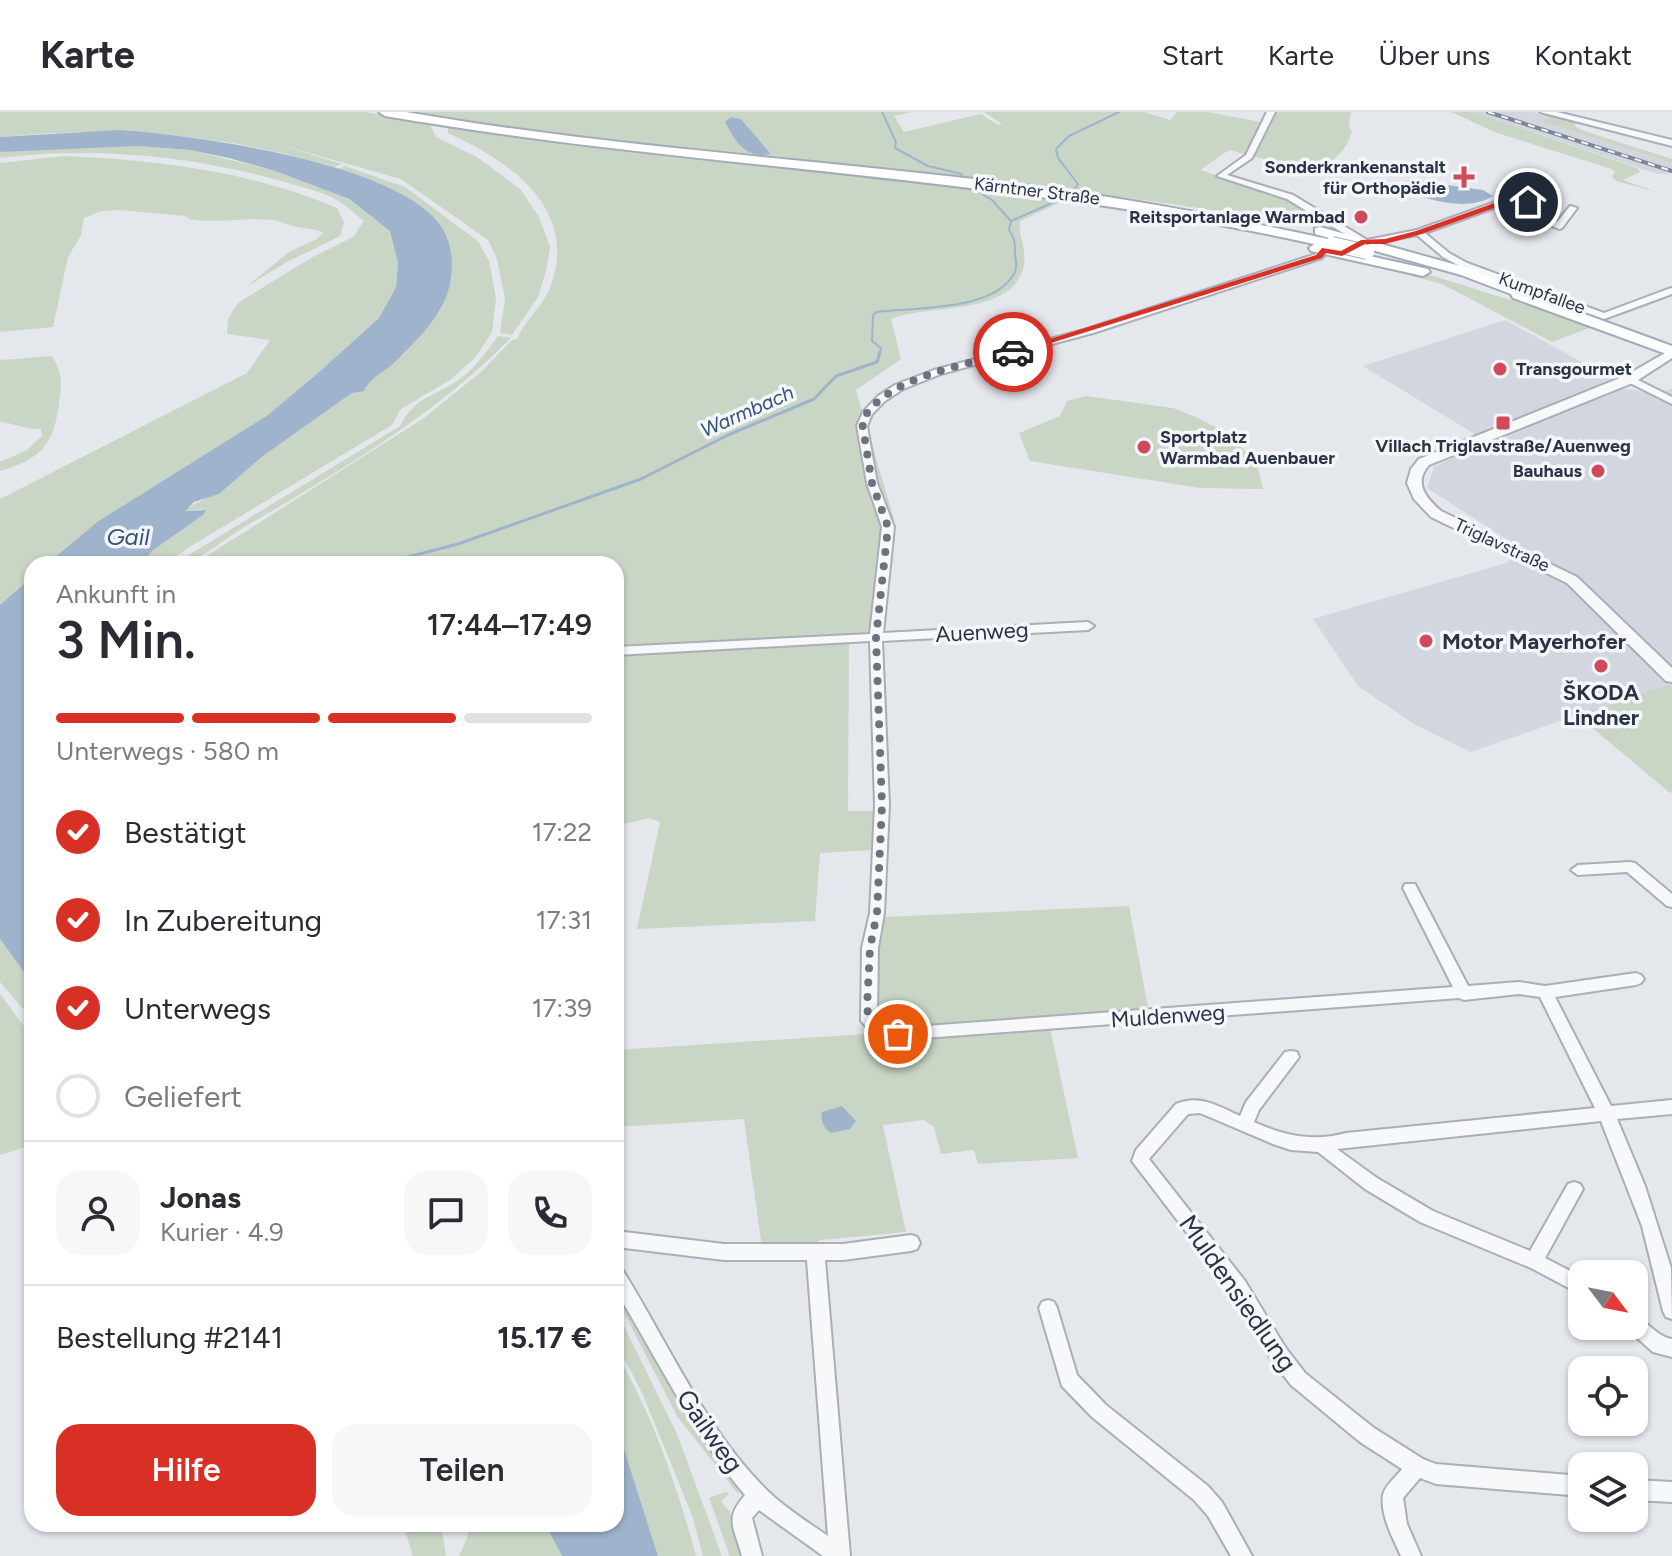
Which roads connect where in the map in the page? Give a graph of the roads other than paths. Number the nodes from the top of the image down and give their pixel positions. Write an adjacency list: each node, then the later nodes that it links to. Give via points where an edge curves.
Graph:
1 (385, 112): 6 (main road, Kärntner Straße, via 566,140 971,182)
2 (1271, 112): 10 (street, via 1249,156 1221,176 1290,197)
3 (1545, 112): 4 (street)
4 (1672, 143)
5 (1497, 205): 7 (street); 7 (street, via 1517,200 1531,205); 9 (street)
6 (1145, 206): 10 (main road, via 1252,218); 11 (main road)
7 (1513, 207): 8 (street, via 1559,226)
8 (1573, 208)
9 (1419, 232): 10 (street); 13 (street, Kumpfallee, via 1464,265 1604,316)
10 (1365, 247): 11 (main road, bridge); 12 (main road); 14 (main road, via 1466,272)
11 (1333, 249): 12 (main road); 19 (street, via 1056,342 924,377 878,402 862,426 872,483 888,527)
12 (1490, 287): 14 (main road)
13 (1671, 291)
14 (1530, 299): 15 (main road, via 1634,337)
15 (1669, 357): 16 (street, Triglavstraße)
16 (1630, 379): 17 (street); 21 (street, Triglavstraße, via 1424,462 1414,473 1413,488 1452,523 1572,580)
17 (1672, 401)
18 (1088, 626): 19 (street, Auenweg)
19 (876, 638): 20 (street, Auenweg); 27 (street, Muldenweg, via 882,805 867,1007 874,1028 898,1034)
20 (624, 651)
21 (1672, 677)
22 (1578, 870): 24 (street, via 1625,866)
23 (1410, 888): 27 (street)
24 (1672, 902)
25 (1636, 979): 26 (street, Muldenweg)
26 (1545, 992): 27 (street, Muldenweg, via 1519,988); 30 (street)
27 (1464, 994)
28 (1291, 1057): 31 (street, via 1252,1107)
29 (1672, 1107): 30 (street, Muldensiedlung)
30 (1609, 1114): 32 (street, Muldensiedlung, via 1346,1140); 41 (street, via 1655,1233)
31 (1245, 1125): 32 (street, Muldensiedlung, via 1279,1140); 44 (street, Muldensiedlung, via 1191,1105 1140,1161 1239,1287 1298,1379)
32 (1325, 1149): 37 (street, Muldensiedlung, via 1442,1224)
33 (1574, 1189): 37 (street)
34 (624, 1240): 36 (street, via 724,1252)
35 (911, 1243): 36 (street)
36 (815, 1252): 50 (street, Gailweg)
37 (1535, 1259): 38 (street, Muldensiedlung)
38 (1568, 1279)
39 (624, 1289): 48 (street, Gailweg, via 686,1400)
40 (1048, 1308): 51 (street, via 1069,1380 1099,1411 1201,1493)
41 (1672, 1311)
42 (1648, 1336): 43 (street)
43 (1672, 1348)
44 (1417, 1467): 45 (street, via 1436,1474); 52 (street, via 1393,1495 1397,1525)
45 (1568, 1485)
46 (1648, 1491): 47 (street)
47 (1672, 1492)
48 (758, 1496): 49 (street, via 741,1515); 50 (street, Gailweg)
49 (752, 1556)
50 (840, 1556)
51 (1242, 1556)
52 (1411, 1556)

